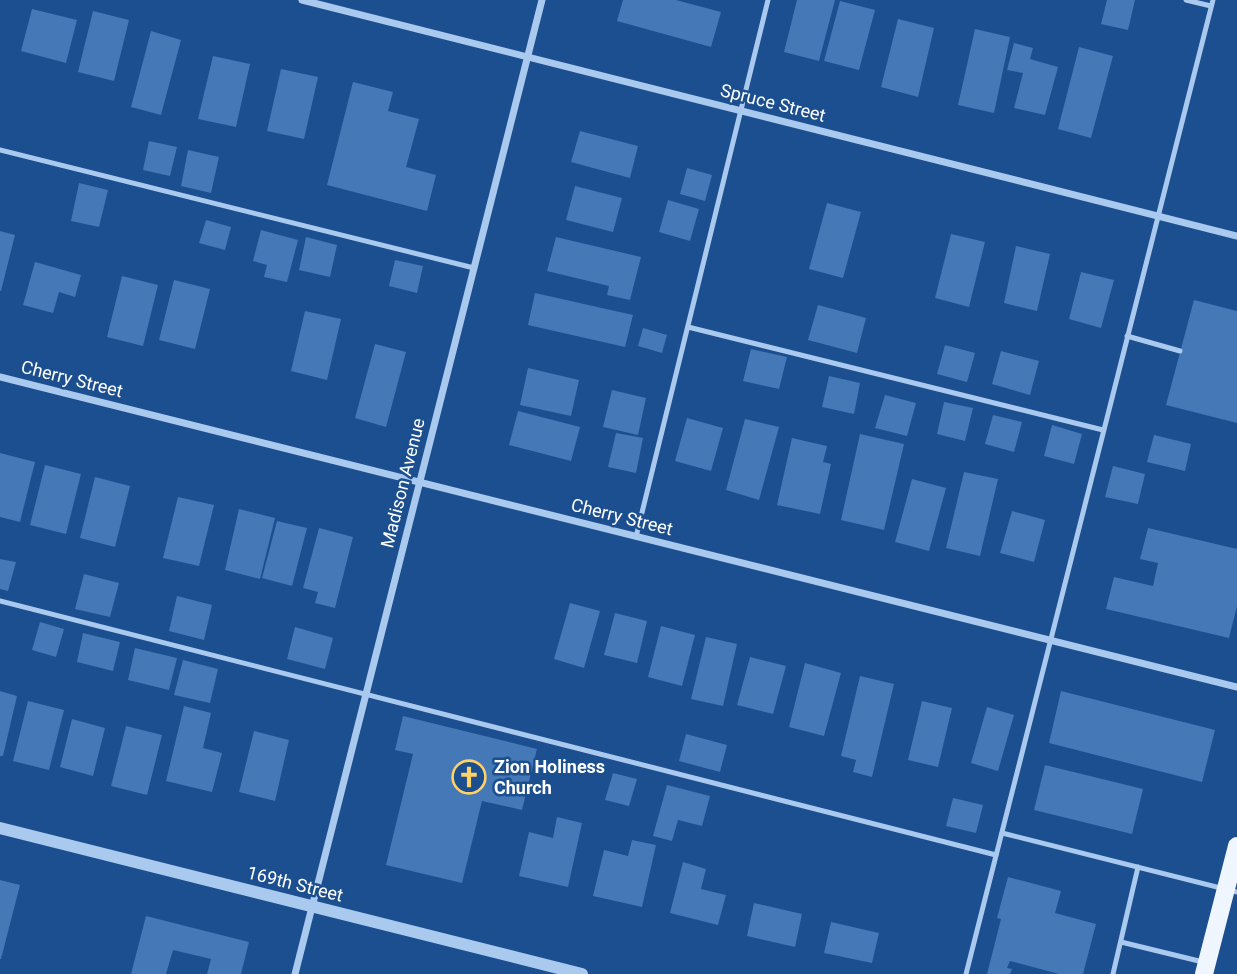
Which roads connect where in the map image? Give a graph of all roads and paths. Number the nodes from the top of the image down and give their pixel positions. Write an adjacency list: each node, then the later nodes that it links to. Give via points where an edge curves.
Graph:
1 (302, 0): 6 (street, Spruce Street)
2 (542, 0): 6 (street, Madison Avenue)
3 (768, 0): 7 (lane)
4 (1186, 0): 5 (lane)
5 (1212, 3): 9 (lane)
6 (527, 58): 7 (street, Spruce Street); 11 (street, Madison Avenue)
7 (740, 111): 9 (street, Spruce Street); 12 (lane)
8 (0, 150): 11 (lane)
9 (1158, 216): 10 (street, Spruce Street); 13 (lane)
10 (1237, 236)
11 (474, 268): 17 (street, Madison Avenue)
12 (688, 327): 16 (lane); 18 (lane)
13 (1127, 336): 14 (lane); 16 (lane)
14 (1180, 351)
15 (0, 377): 17 (street, Cherry Street)
16 (1103, 430): 20 (lane)
17 (419, 483): 18 (street, Cherry Street); 22 (street, Madison Avenue)
18 (636, 537): 20 (street, Cherry Street)
19 (0, 601): 22 (lane)
20 (1050, 641): 21 (street, Cherry Street); 24 (lane)
21 (1237, 687)
22 (366, 694): 26 (lane); 29 (street, Madison Avenue)
23 (0, 828): 29 (street, 169th Street)
24 (1002, 833): 26 (lane); 27 (lane)
25 (1237, 846): 28 (main road)
26 (996, 855): 34 (lane)
27 (1138, 867): 28 (lane); 30 (lane)
28 (1231, 891): 31 (main road)
29 (313, 907): 32 (street, Madison Avenue); 33 (street, 169th Street)
30 (1121, 942): 31 (lane); 35 (lane)
31 (1206, 968)
32 (295, 974)
33 (582, 974)
34 (966, 974)
35 (1113, 974)

